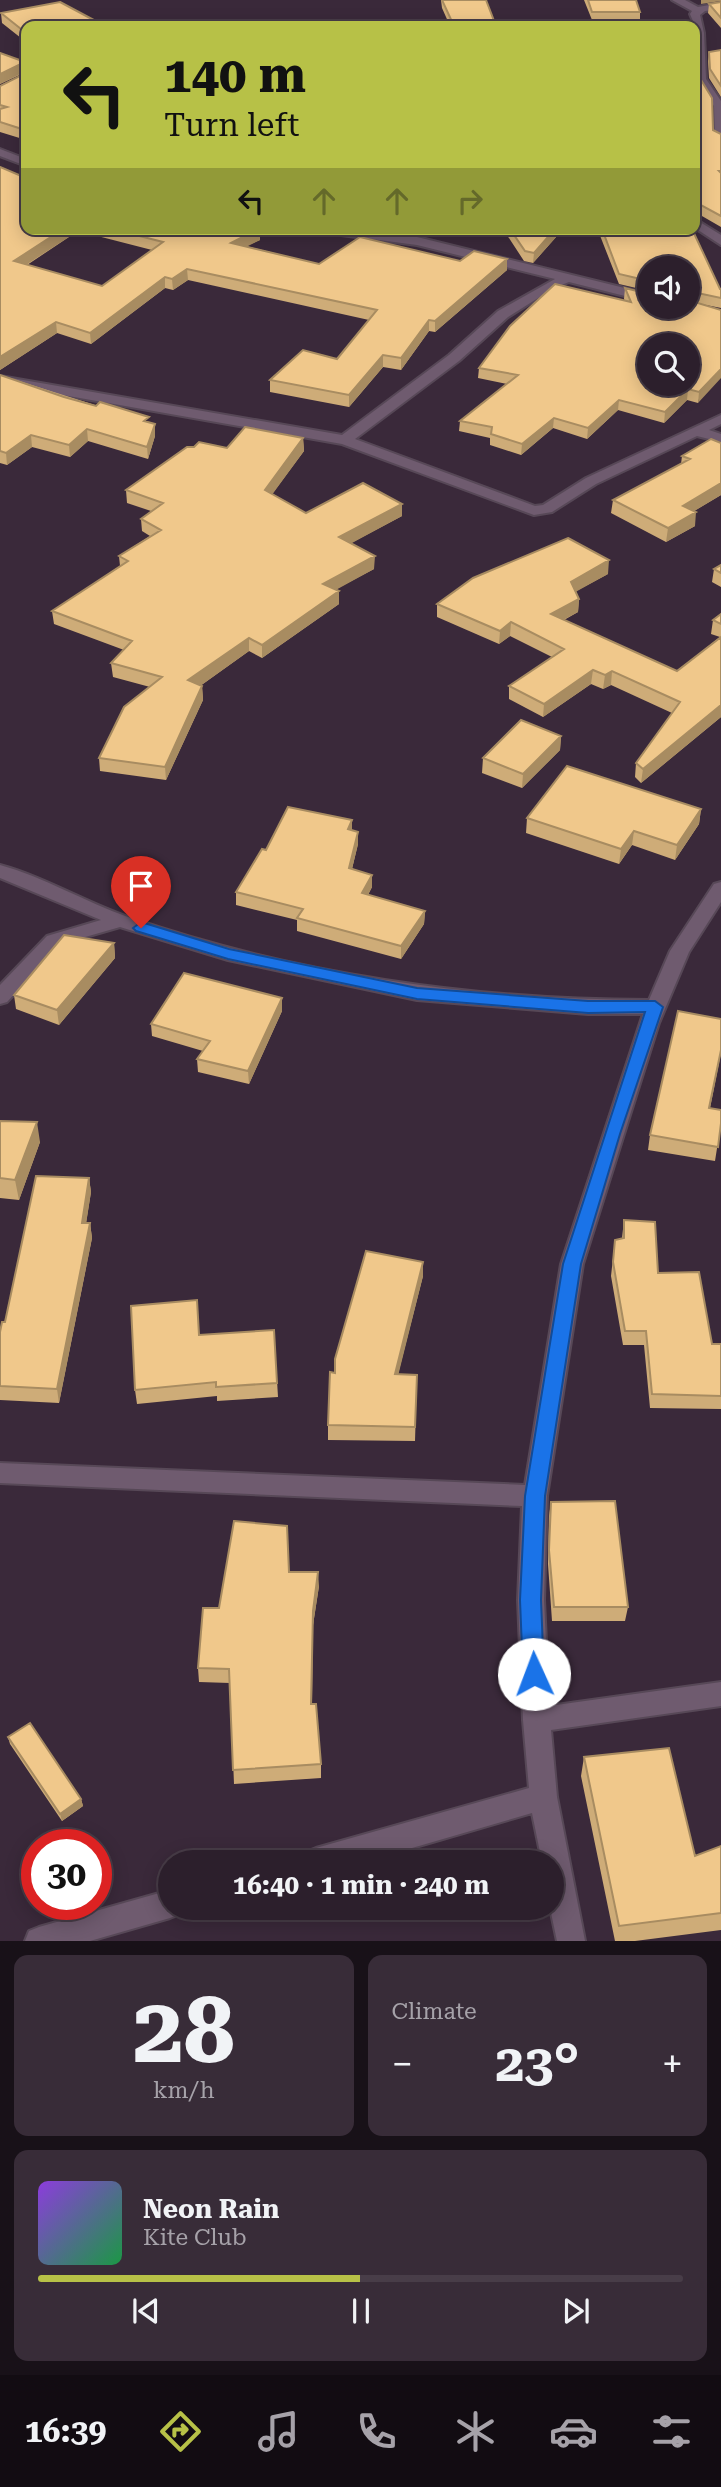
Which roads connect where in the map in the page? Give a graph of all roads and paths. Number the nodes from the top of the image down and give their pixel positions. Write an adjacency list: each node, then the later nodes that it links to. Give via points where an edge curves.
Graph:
1 (677, 0): 3 (street)
2 (721, 6): 3 (street)
3 (697, 10): 4 (street)
4 (696, 21)
5 (700, 66): 6 (street, via 701,79 719,106)
6 (721, 139)
7 (0, 152): 8 (street)
8 (21, 161)
9 (700, 226): 11 (street)
10 (376, 235): 12 (street)
11 (718, 235)
12 (569, 277): 13 (street); 18 (street, via 503,314 454,358)
13 (637, 295)
14 (0, 380): 18 (street)
15 (721, 419): 16 (street)
16 (697, 431): 17 (street); 18 (street, via 591,481 540,511 520,508)
17 (721, 438)
18 (345, 440)
19 (0, 871): 21 (street)
20 (721, 888): 23 (street, via 680,951)
21 (120, 921): 22 (street, via 54,940); 23 (street, via 228,954 417,993 588,1007)
22 (0, 997)
23 (655, 1007): 25 (street, via 572,1264)
24 (0, 1474): 25 (street)
25 (535, 1496): 27 (street, via 531,1600)
26 (721, 1694): 27 (street)
27 (536, 1720): 28 (street)
28 (543, 1797): 29 (street); 32 (street)
29 (358, 1850)
30 (158, 1907): 31 (street)
31 (39, 1941)
32 (570, 1941)

